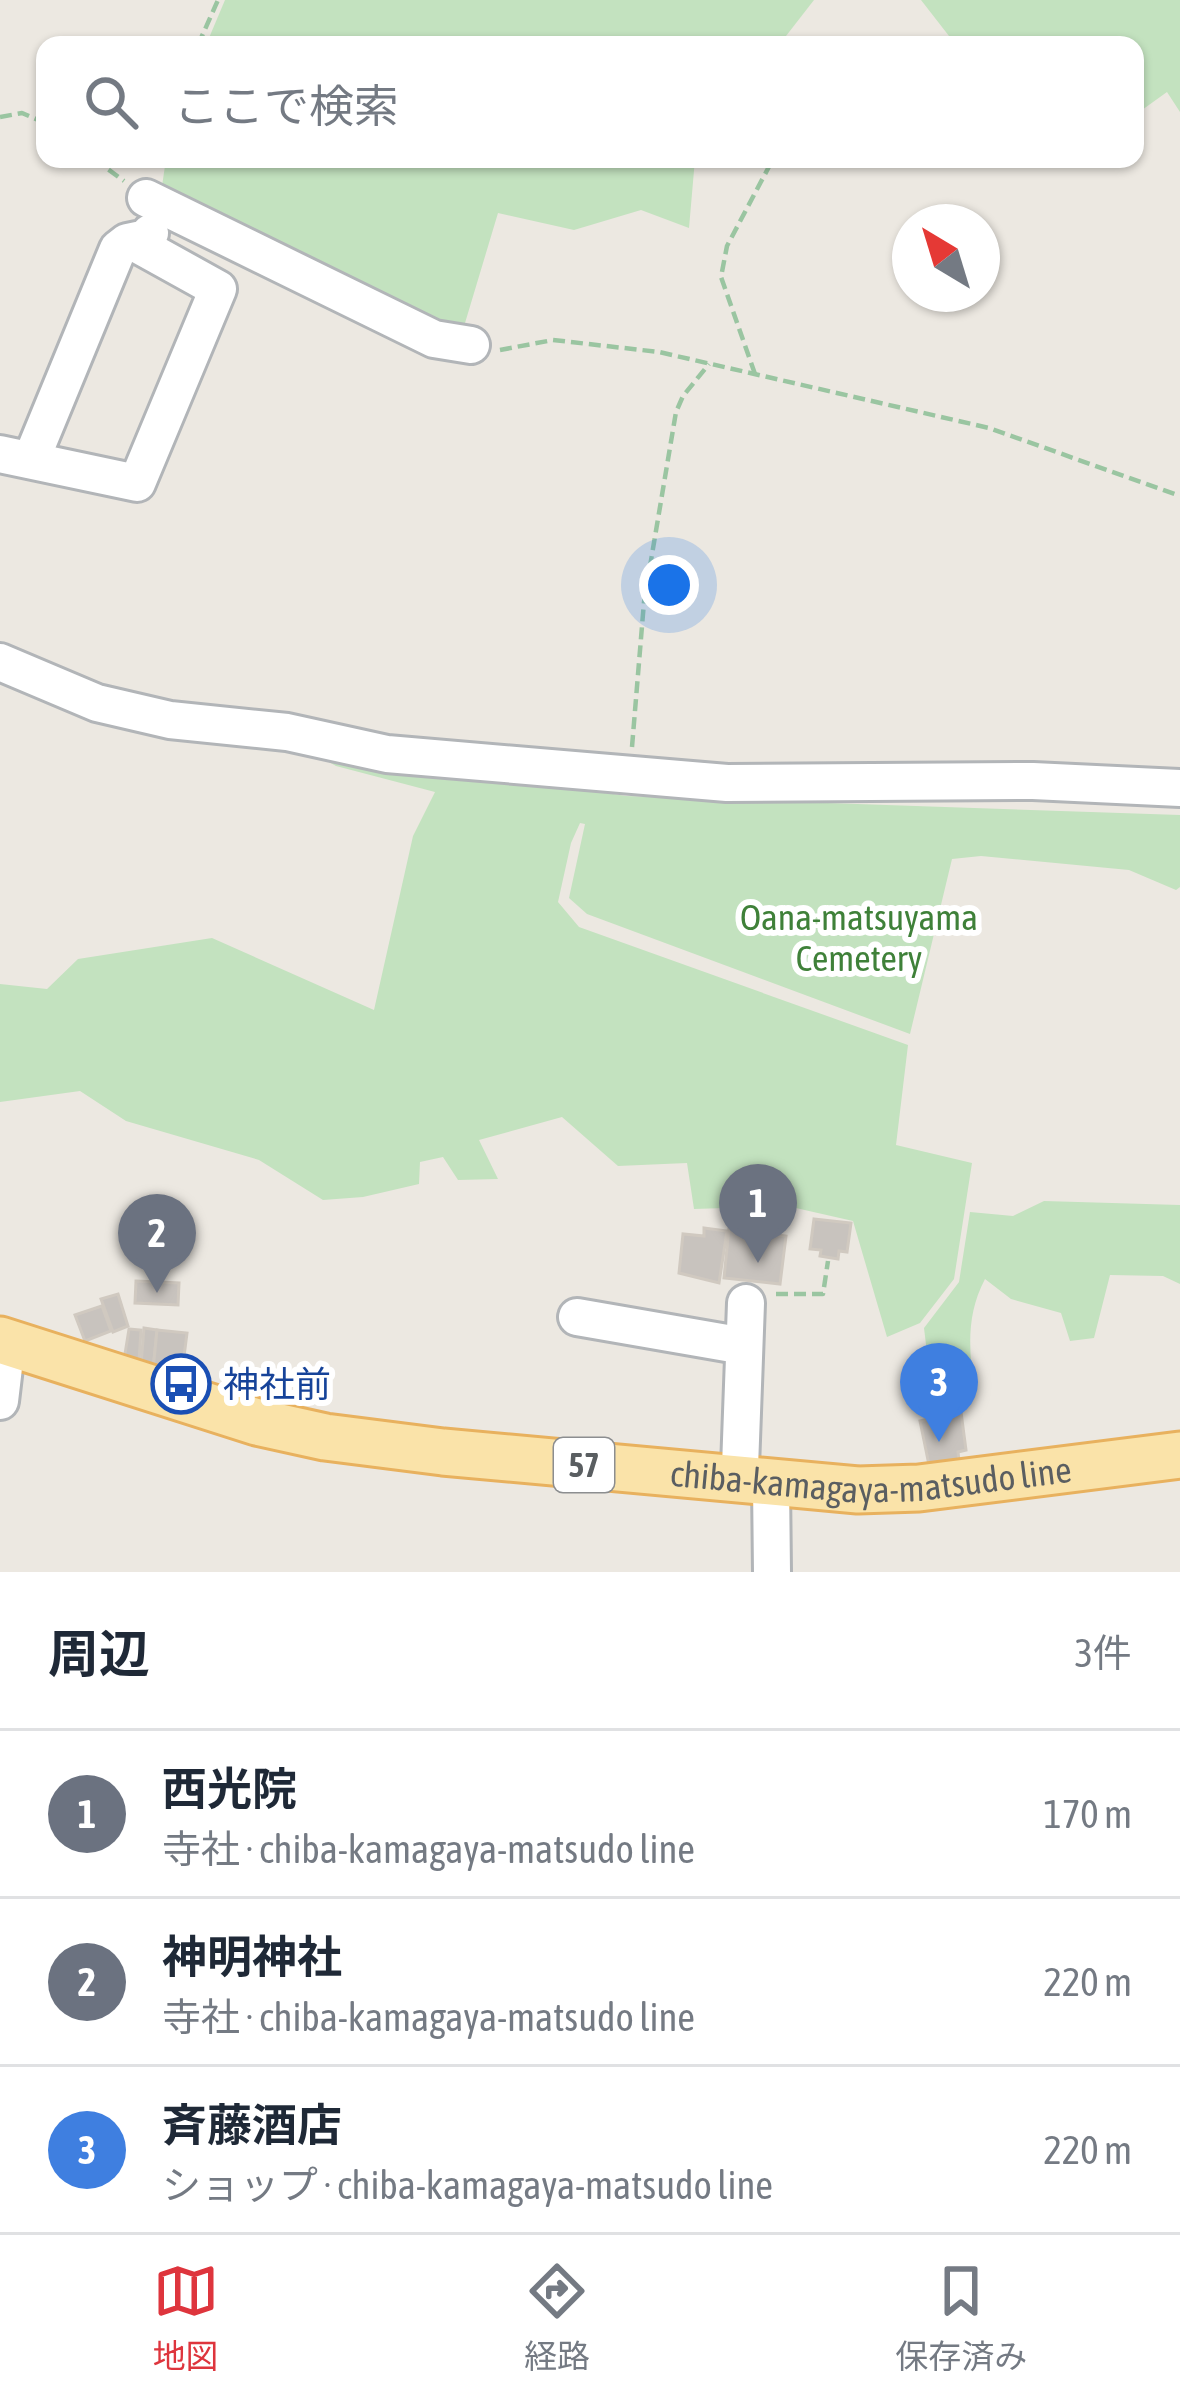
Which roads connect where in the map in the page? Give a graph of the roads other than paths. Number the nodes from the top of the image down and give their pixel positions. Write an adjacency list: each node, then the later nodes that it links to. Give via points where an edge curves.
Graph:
1 (135, 243): 2 (street, via 146,238 157,203 434,339); 3 (street, via 118,249); 3 (street, via 218,289 137,483)
2 (471, 344)
3 (16, 457)
4 (0, 662): 5 (street, via 97,703 387,754 727,783)
5 (1180, 788)
6 (756, 1298): 9 (street)
7 (577, 1316): 9 (street)
8 (3, 1341): 10 (street); 12 (main road, chiba-kamagaya-matsudo line / 57, via 325,1437)
9 (744, 1346): 12 (street)
10 (0, 1400)
11 (1180, 1455): 12 (main road, chiba-kamagaya-matsudo line / 57, via 919,1488 858,1490)
12 (755, 1475): 13 (street)
13 (772, 1572)

